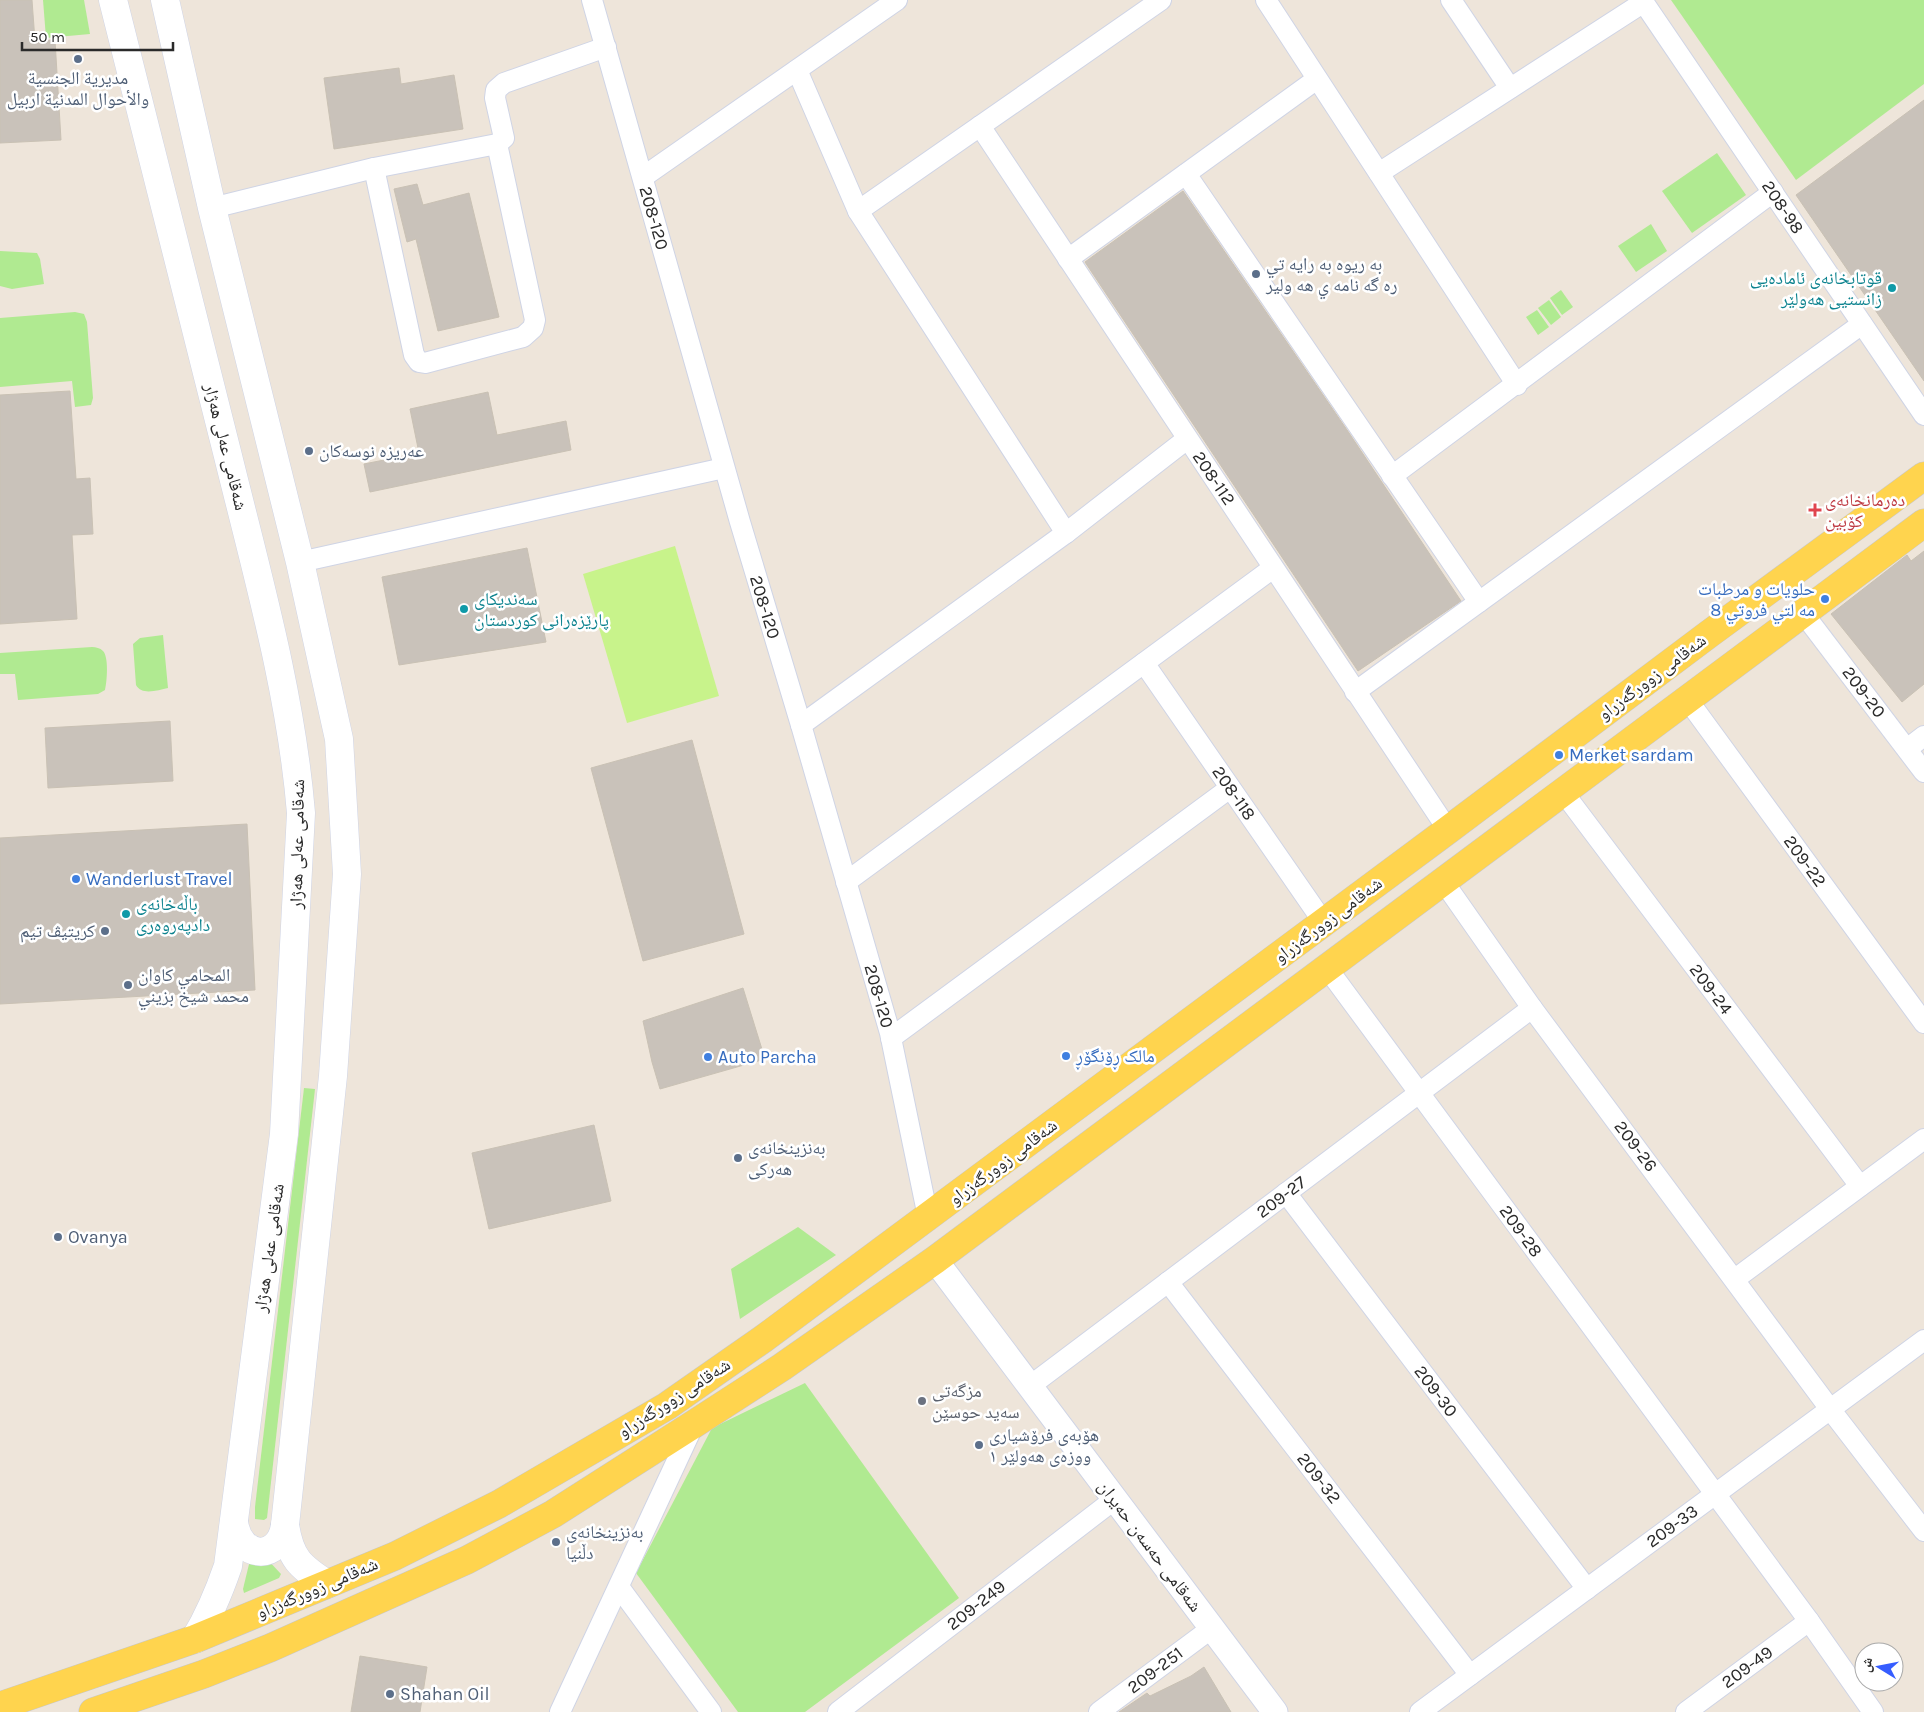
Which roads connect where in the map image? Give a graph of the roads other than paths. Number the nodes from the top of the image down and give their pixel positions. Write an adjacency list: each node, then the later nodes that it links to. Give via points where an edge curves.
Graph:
1 (113, 0): 69 (main road, شەقامی عەلی هەژار, via 253,554 297,764 300,823 284,1134)
2 (165, 0): 20 (main road)
3 (897, 0): 10 (street)
4 (1161, 0): 13 (street)
5 (1266, 0): 11 (street)
6 (1451, 0): 12 (street)
7 (1643, 1): 12 (street); 19 (street, 208-98)
8 (599, 3): 9 (street, 208-120)
9 (606, 47): 14 (street, via 504,83 496,90 504,138); 18 (street, 208-120)
10 (797, 70): 18 (street); 21 (street)
11 (1317, 79): 16 (street); 17 (street)
12 (1510, 88): 16 (street)
13 (980, 126): 21 (street); 22 (street, 208-112)
14 (497, 144): 15 (street); 15 (street, via 535,320 533,328 523,337 425,363 414,355)
15 (374, 168): 20 (street)
16 (1379, 173): 24 (street)
17 (1186, 174): 22 (street); 28 (street)
18 (643, 177): 27 (street, 208-120)
19 (1773, 192): 23 (street, 208-98); 24 (street)
20 (212, 208): 32 (main road)
21 (858, 211): 31 (street)
22 (1068, 259): 26 (street, 208-112)
23 (1862, 324): 25 (street, 208-98); 34 (street)
24 (1517, 385): 28 (street)
25 (1924, 415)
26 (1188, 439): 31 (street); 33 (street, 208-112)
27 (724, 468): 32 (street); 41 (street, 208-120)
28 (1392, 476): 34 (street)
29 (1924, 476): 36 (main road, شەقامی زوورگەزراو)
30 (1924, 523): 35 (main road, شەقامی زوورگەزراو)
31 (1066, 533): 41 (street)
32 (300, 562): 70 (main road, via 339,739 347,874 333,1076)
33 (1273, 568): 37 (street); 39 (street, 208-112)
34 (1479, 602): 39 (street)
35 (1803, 613): 38 (main road, شەقامی زوورگەزراو); 43 (street, 209-20)
36 (1709, 634): 38 (main road); 47 (main road, شەقامی زوورگەزراو)
37 (1144, 663): 45 (street, 208-118); 48 (street)
38 (1732, 666): 40 (main road, شەقامی زوورگەزراو)
39 (1355, 692): 47 (street, 208-112)
40 (1687, 700): 46 (main road, شەقامی زوورگەزراو); 53 (street, 209-22)
41 (801, 725): 48 (street, 208-120)
42 (1924, 736): 43 (street)
43 (1906, 749): 44 (street, 209-20)
44 (1924, 772)
45 (1230, 788): 50 (street, 208-118); 54 (street)
46 (1563, 792): 49 (main road, شەقامی زوورگەزراو); 57 (street, 209-24)
47 (1448, 830): 50 (main road, شەقامی زوورگەزراو)
48 (846, 882): 54 (street, 208-120)
49 (1443, 882): 51 (main road, شەقامی زوورگەزراو); 52 (street, 209-26)
50 (1324, 923): 59 (main road, شەقامی زوورگەزراو)
51 (1327, 968): 55 (street, 209-28); 60 (main road, شەقامی زوورگەزراو)
52 (1532, 1008): 55 (street, 209-27); 61 (street, 209-26)
53 (1924, 1023)
54 (891, 1038): 59 (street, 208-120)
55 (1419, 1092): 58 (street, 209-27); 67 (street, 209-28)
56 (1924, 1138): 57 (street)
57 (1860, 1186): 61 (street)
58 (1286, 1192): 62 (street, 209-27); 74 (street, 209-30)
59 (928, 1217): 72 (main road, شەقامی زوورگەزراو, via 764,1340 667,1406 499,1504 395,1556)
60 (935, 1260): 64 (street, شەقامی حەسەن حەیران); 66 (main road, شەقامی زوورگەزراو)
61 (1735, 1278): 65 (street, 209-26)
62 (1168, 1282): 64 (street, 209-27); 78 (street, 209-32)
63 (1924, 1340): 65 (street, 209-33)
64 (1030, 1386): 68 (street, شەقامی حەسەن حەیران)
65 (1830, 1409): 67 (street, 209-33); 71 (street, 209-26)
66 (694, 1424): 73 (street); 80 (main road, شەقامی زوورگەزراو, via 553,1514 467,1560 270,1648)
67 (1714, 1494): 74 (street, 209-33); 75 (street, 209-28)
68 (1114, 1499): 76 (street, شەقامی حەسەن حەیران); 83 (street, 209-249)
69 (234, 1522): 70 (main road, via 238,1539 250,1550 258,1551 267,1550 280,1541); 77 (main road, شەقامی عەلی هەژار, via 228,1566 208,1617)
70 (285, 1525): 72 (main road, via 288,1544 296,1559 308,1572)
71 (1924, 1531)
72 (327, 1584): 77 (main road, شەقامی زوورگەزراو)
73 (619, 1587): 81 (street); 82 (street)
74 (1587, 1589): 78 (street, 209-33)
75 (1809, 1622): 87 (street, 209-49); 88 (street, 209-28)
76 (1212, 1628): 84 (street, 209-251); 85 (street, شەقامی حەسەن حەیران)
77 (195, 1639): 79 (main road, شەقامی زوورگەزراو)
78 (1470, 1675): 86 (street, 209-33)
79 (0, 1706)
80 (93, 1712)
81 (560, 1712)
82 (712, 1712)
83 (838, 1712)
84 (1099, 1712)
85 (1275, 1712)
86 (1420, 1712)
87 (1686, 1712)
88 (1873, 1712)

